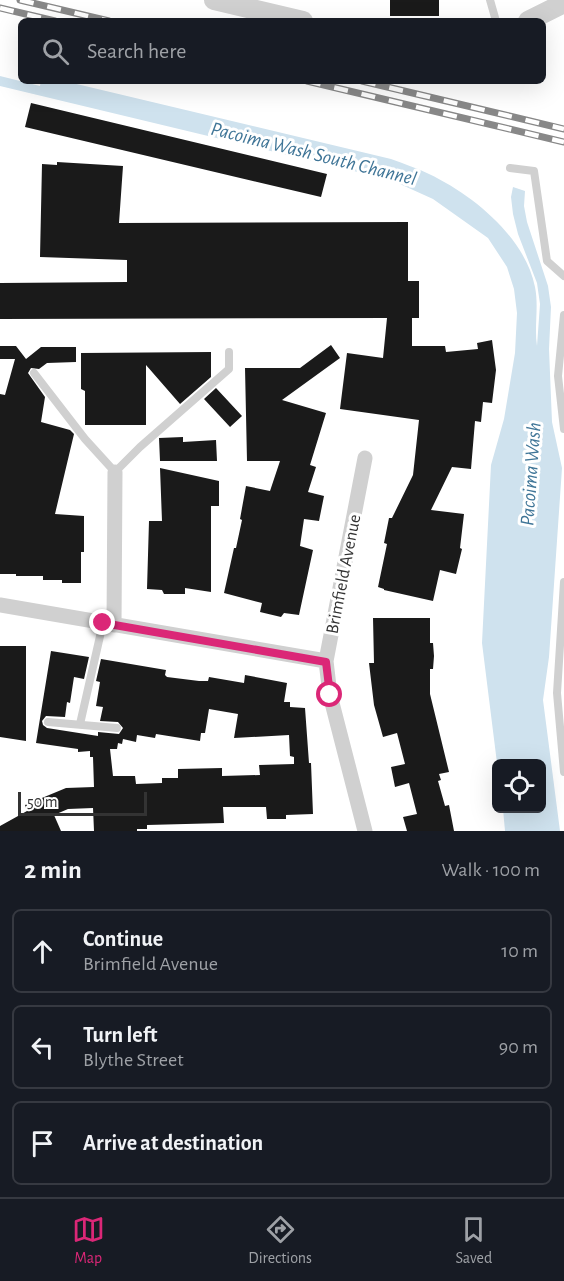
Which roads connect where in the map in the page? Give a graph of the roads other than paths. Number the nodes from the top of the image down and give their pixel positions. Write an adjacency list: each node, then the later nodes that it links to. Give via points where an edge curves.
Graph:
1 (214, 0): 4 (street)
2 (490, 0): 5 (lane)
3 (563, 2): 6 (street)
4 (290, 18)
5 (495, 18)
6 (534, 18)
7 (510, 168): 8 (lane, via 534,171 548,261)
8 (564, 276)
9 (564, 315): 12 (lane, via 558,376)
10 (229, 352): 14 (lane, via 229,369)
11 (34, 374): 14 (lane)
12 (564, 429)
13 (365, 458): 18 (street, Brimfield Avenue)
14 (116, 472): 17 (street)
15 (564, 582): 22 (lane, via 557,693)
16 (0, 604): 17 (street)
17 (108, 624): 18 (street); 20 (lane)
18 (326, 662): 23 (street, Brimfield Avenue, via 330,695)
19 (48, 722): 20 (lane)
20 (80, 724): 21 (lane)
21 (117, 728)
22 (564, 772)
23 (365, 831)

